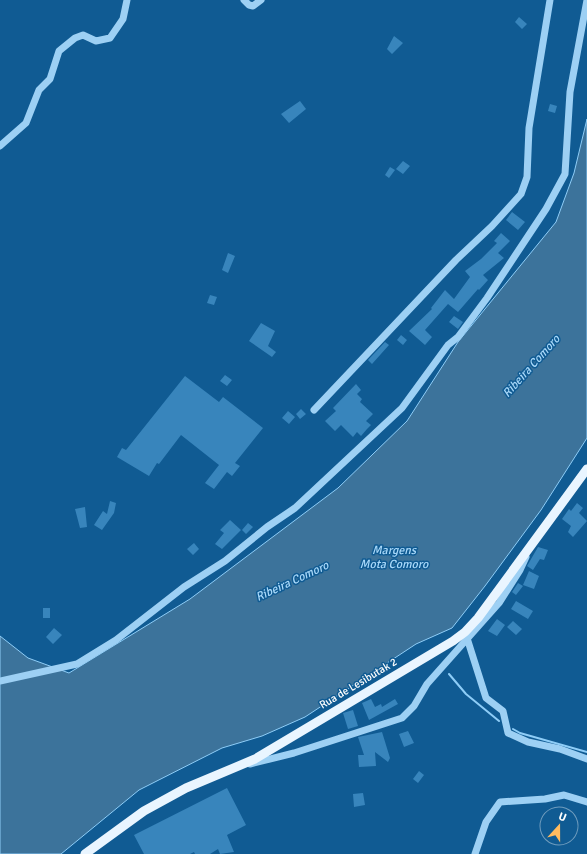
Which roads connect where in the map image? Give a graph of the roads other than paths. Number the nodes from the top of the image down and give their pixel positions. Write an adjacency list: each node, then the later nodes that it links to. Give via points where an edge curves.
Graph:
1 (127, 0): 6 (street, via 122,19 110,38 96,41 83,35 74,38 59,51 50,79 39,90 26,123)
2 (244, 0): 3 (street, via 253,6)
3 (261, 0)
4 (550, 0): 7 (street, via 529,128 527,177 521,194)
5 (586, 0): 11 (street, via 570,92 565,174 546,209 487,298 458,337 448,345 402,408 295,508 224,561 184,587 116,640 77,664)
6 (0, 146)
7 (314, 410)
8 (587, 469): 9 (main road, Rua de Lesibutak 2)
9 (528, 551): 10 (street, via 520,570 499,603); 13 (main road, Rua de Lesibutak 2, via 478,618 453,641 255,759)
10 (468, 638): 12 (street, via 486,698 503,711 508,733 528,742 560,749); 13 (street, via 427,684 414,706 402,718 294,753)
11 (0, 681)
12 (587, 759)
13 (229, 770): 15 (main road, Rua de Lesibutak 2, via 186,788 144,812)
14 (587, 802): 16 (street, via 564,795 500,802 486,822)
15 (85, 854)
16 (475, 854)

